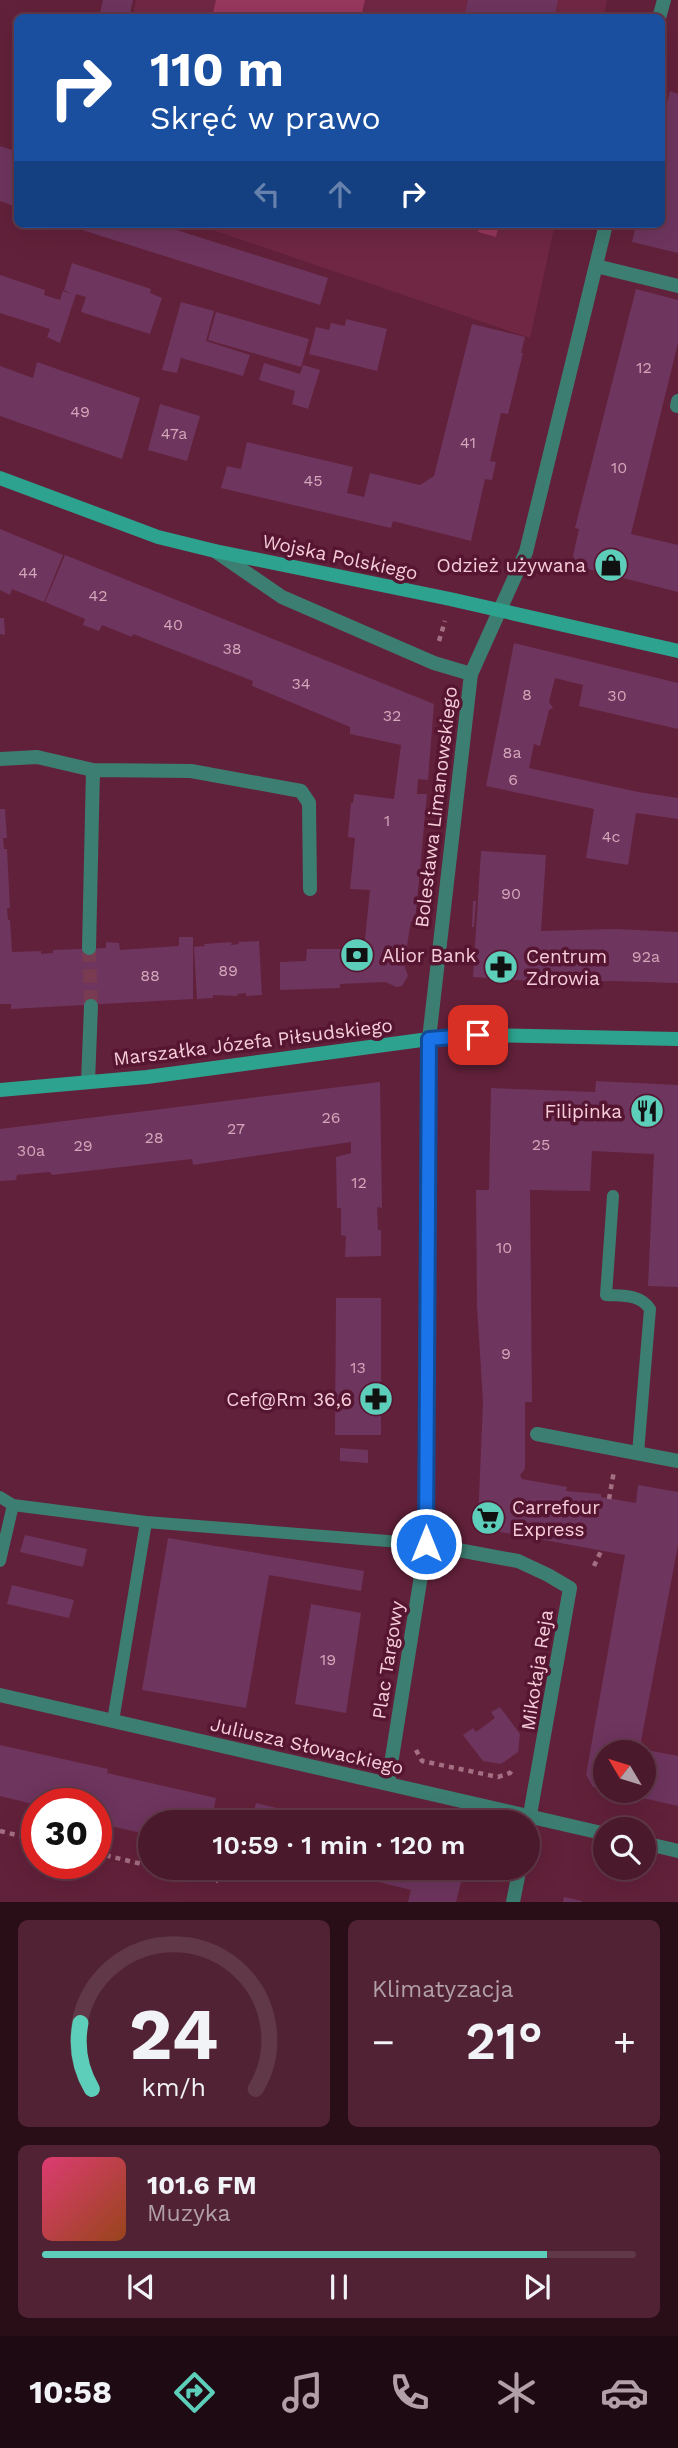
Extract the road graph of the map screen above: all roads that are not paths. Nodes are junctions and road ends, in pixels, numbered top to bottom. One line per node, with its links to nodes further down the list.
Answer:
1 (605, 228): 2 (street, Bolesława Limanowskiego)
2 (596, 266): 3 (street); 6 (street, Bolesława Limanowskiego)
3 (678, 286)
4 (0, 478): 5 (street, Wojska Polskiego)
5 (215, 551): 6 (street, Wojska Polskiego); 8 (street)
6 (498, 611): 7 (street, Wojska Polskiego); 8 (street, Bolesława Limanowskiego)
7 (678, 651)
8 (471, 674): 14 (street, Bolesława Limanowskiego)
9 (0, 759): 10 (street)
10 (93, 770): 11 (street); 12 (street)
11 (310, 889)
12 (89, 948)
13 (91, 1006): 16 (street)
14 (429, 1039): 15 (street, Marszałka Józefa Piłsudskiego); 16 (street, Marszałka Józefa Piłsudskiego); 25 (street)
15 (678, 1039)
16 (88, 1082): 17 (street, Marszałka Józefa Piłsudskiego)
17 (0, 1090)
18 (613, 1196): 20 (lane)
19 (537, 1434): 20 (street)
20 (638, 1453): 21 (street)
21 (678, 1461)
22 (0, 1497): 23 (lane)
23 (13, 1505): 24 (lane); 26 (lane)
24 (146, 1522): 25 (lane); 28 (lane)
25 (426, 1544): 29 (street, Plac Targowy); 31 (street, Mikołaja Reja)
26 (0, 1561)
27 (0, 1695): 28 (street, Juliusza Słowackiego)
28 (113, 1721): 29 (street, Juliusza Słowackiego)
29 (388, 1783): 30 (street, Juliusza Słowackiego)
30 (489, 1810)
31 (532, 1810)
32 (540, 1823): 33 (street, Juliusza Słowackiego)
33 (593, 1832)
34 (656, 1846): 35 (street)
35 (678, 1851)
36 (517, 1880): 37 (street)
37 (513, 1902)

